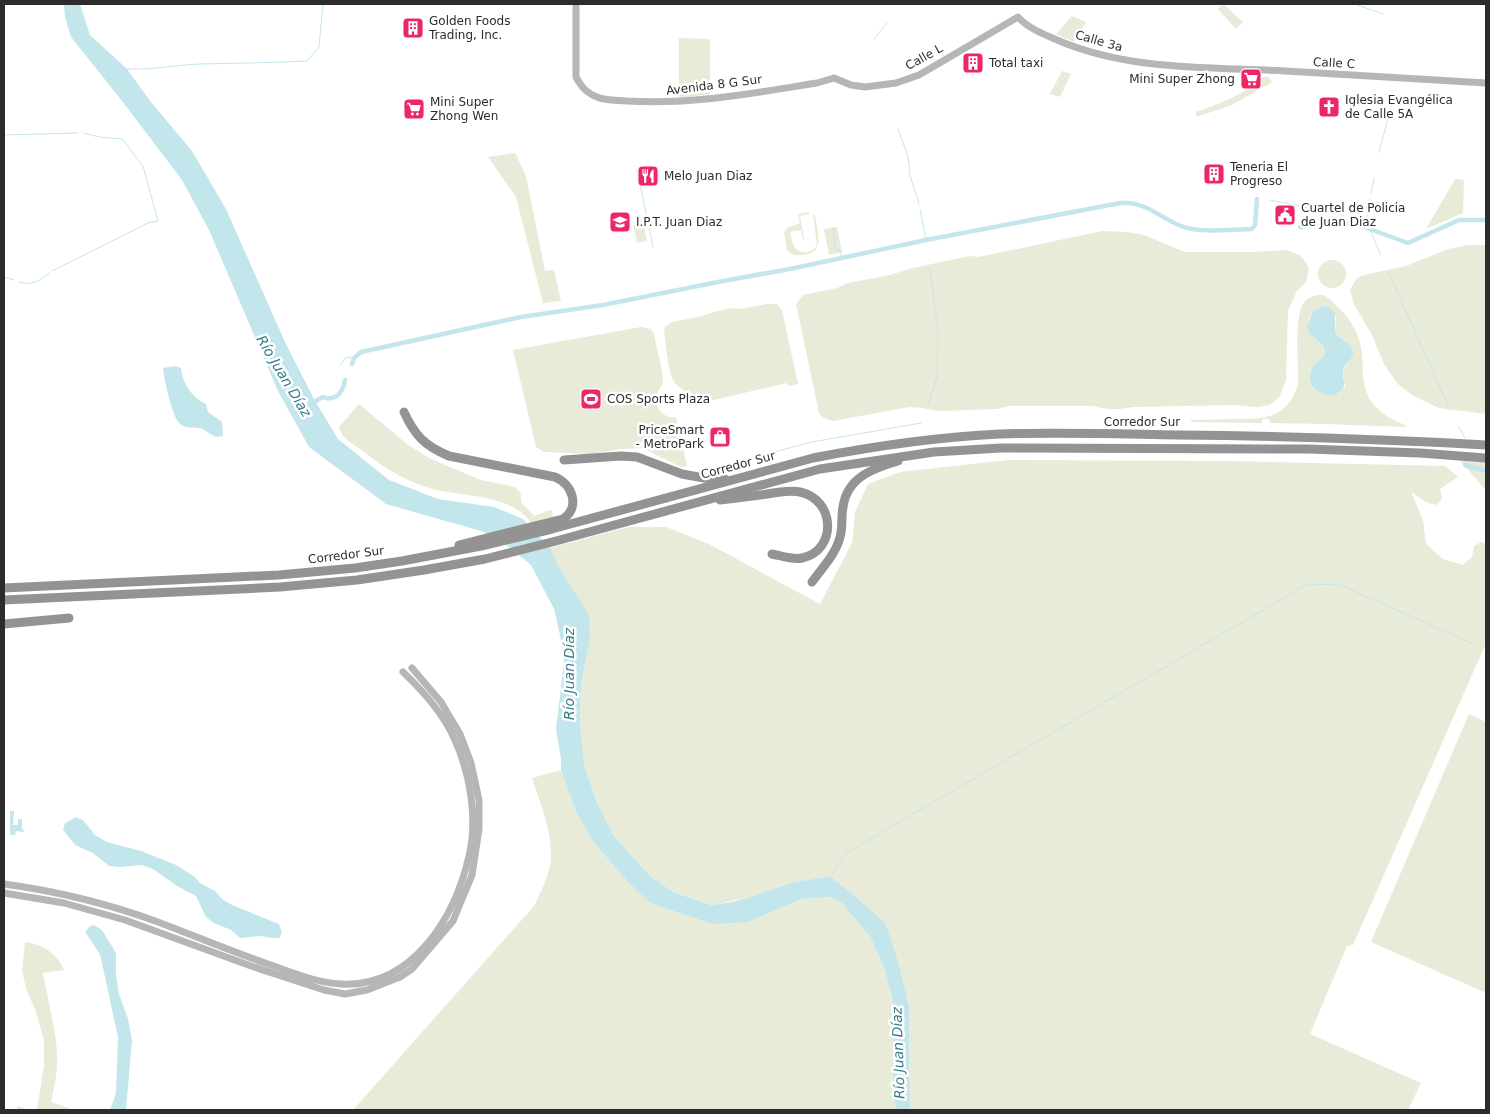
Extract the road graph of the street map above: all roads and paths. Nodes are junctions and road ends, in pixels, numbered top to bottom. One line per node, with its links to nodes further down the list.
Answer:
1 (576, 4): 4 (street, Avenida 8 G Sur)
2 (1018, 17): 3 (street, Calle 3a); 4 (street, Calle L)
3 (1181, 66): 5 (street, Calle C)
4 (834, 78)
5 (1486, 83)
6 (404, 412): 13 (highway)
7 (1486, 446): 11 (highway, Corredor Sur)
8 (922, 453): 9 (highway, Corredor Sur); 12 (highway, Corredor Sur); 15 (highway)
9 (1486, 458)
10 (564, 460): 11 (highway)
11 (737, 478): 13 (highway, Corredor Sur)
12 (685, 505): 14 (highway); 17 (highway, Corredor Sur)
13 (549, 526): 16 (highway, Corredor Sur)
14 (772, 554)
15 (812, 582)
16 (4, 588)
17 (4, 600)
18 (69, 618): 19 (highway)
19 (4, 624)
20 (412, 668): 23 (street)
21 (403, 672): 22 (street)
22 (4, 884)
23 (4, 893)

